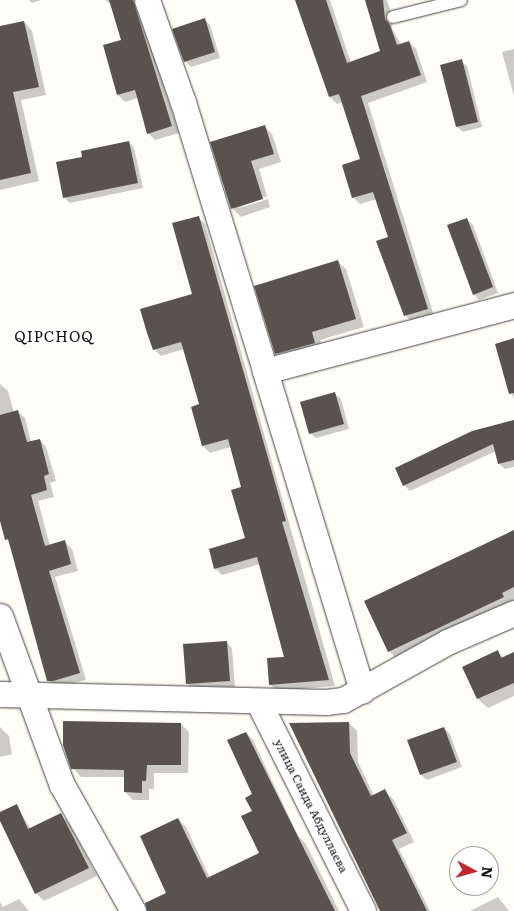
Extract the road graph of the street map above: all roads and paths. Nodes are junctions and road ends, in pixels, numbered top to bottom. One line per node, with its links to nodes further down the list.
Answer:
1 (147, 0): 5 (street)
2 (461, 0): 3 (lane)
3 (393, 17)
4 (514, 305): 5 (street)
5 (265, 371): 8 (street)
6 (514, 612): 8 (street)
7 (0, 616): 9 (street)
8 (362, 691): 11 (street)
9 (26, 693): 10 (street); 11 (street); 12 (street)
10 (0, 694)
11 (258, 700): 13 (street, улица Саида Абдуллаева)
12 (133, 911)
13 (363, 911)

